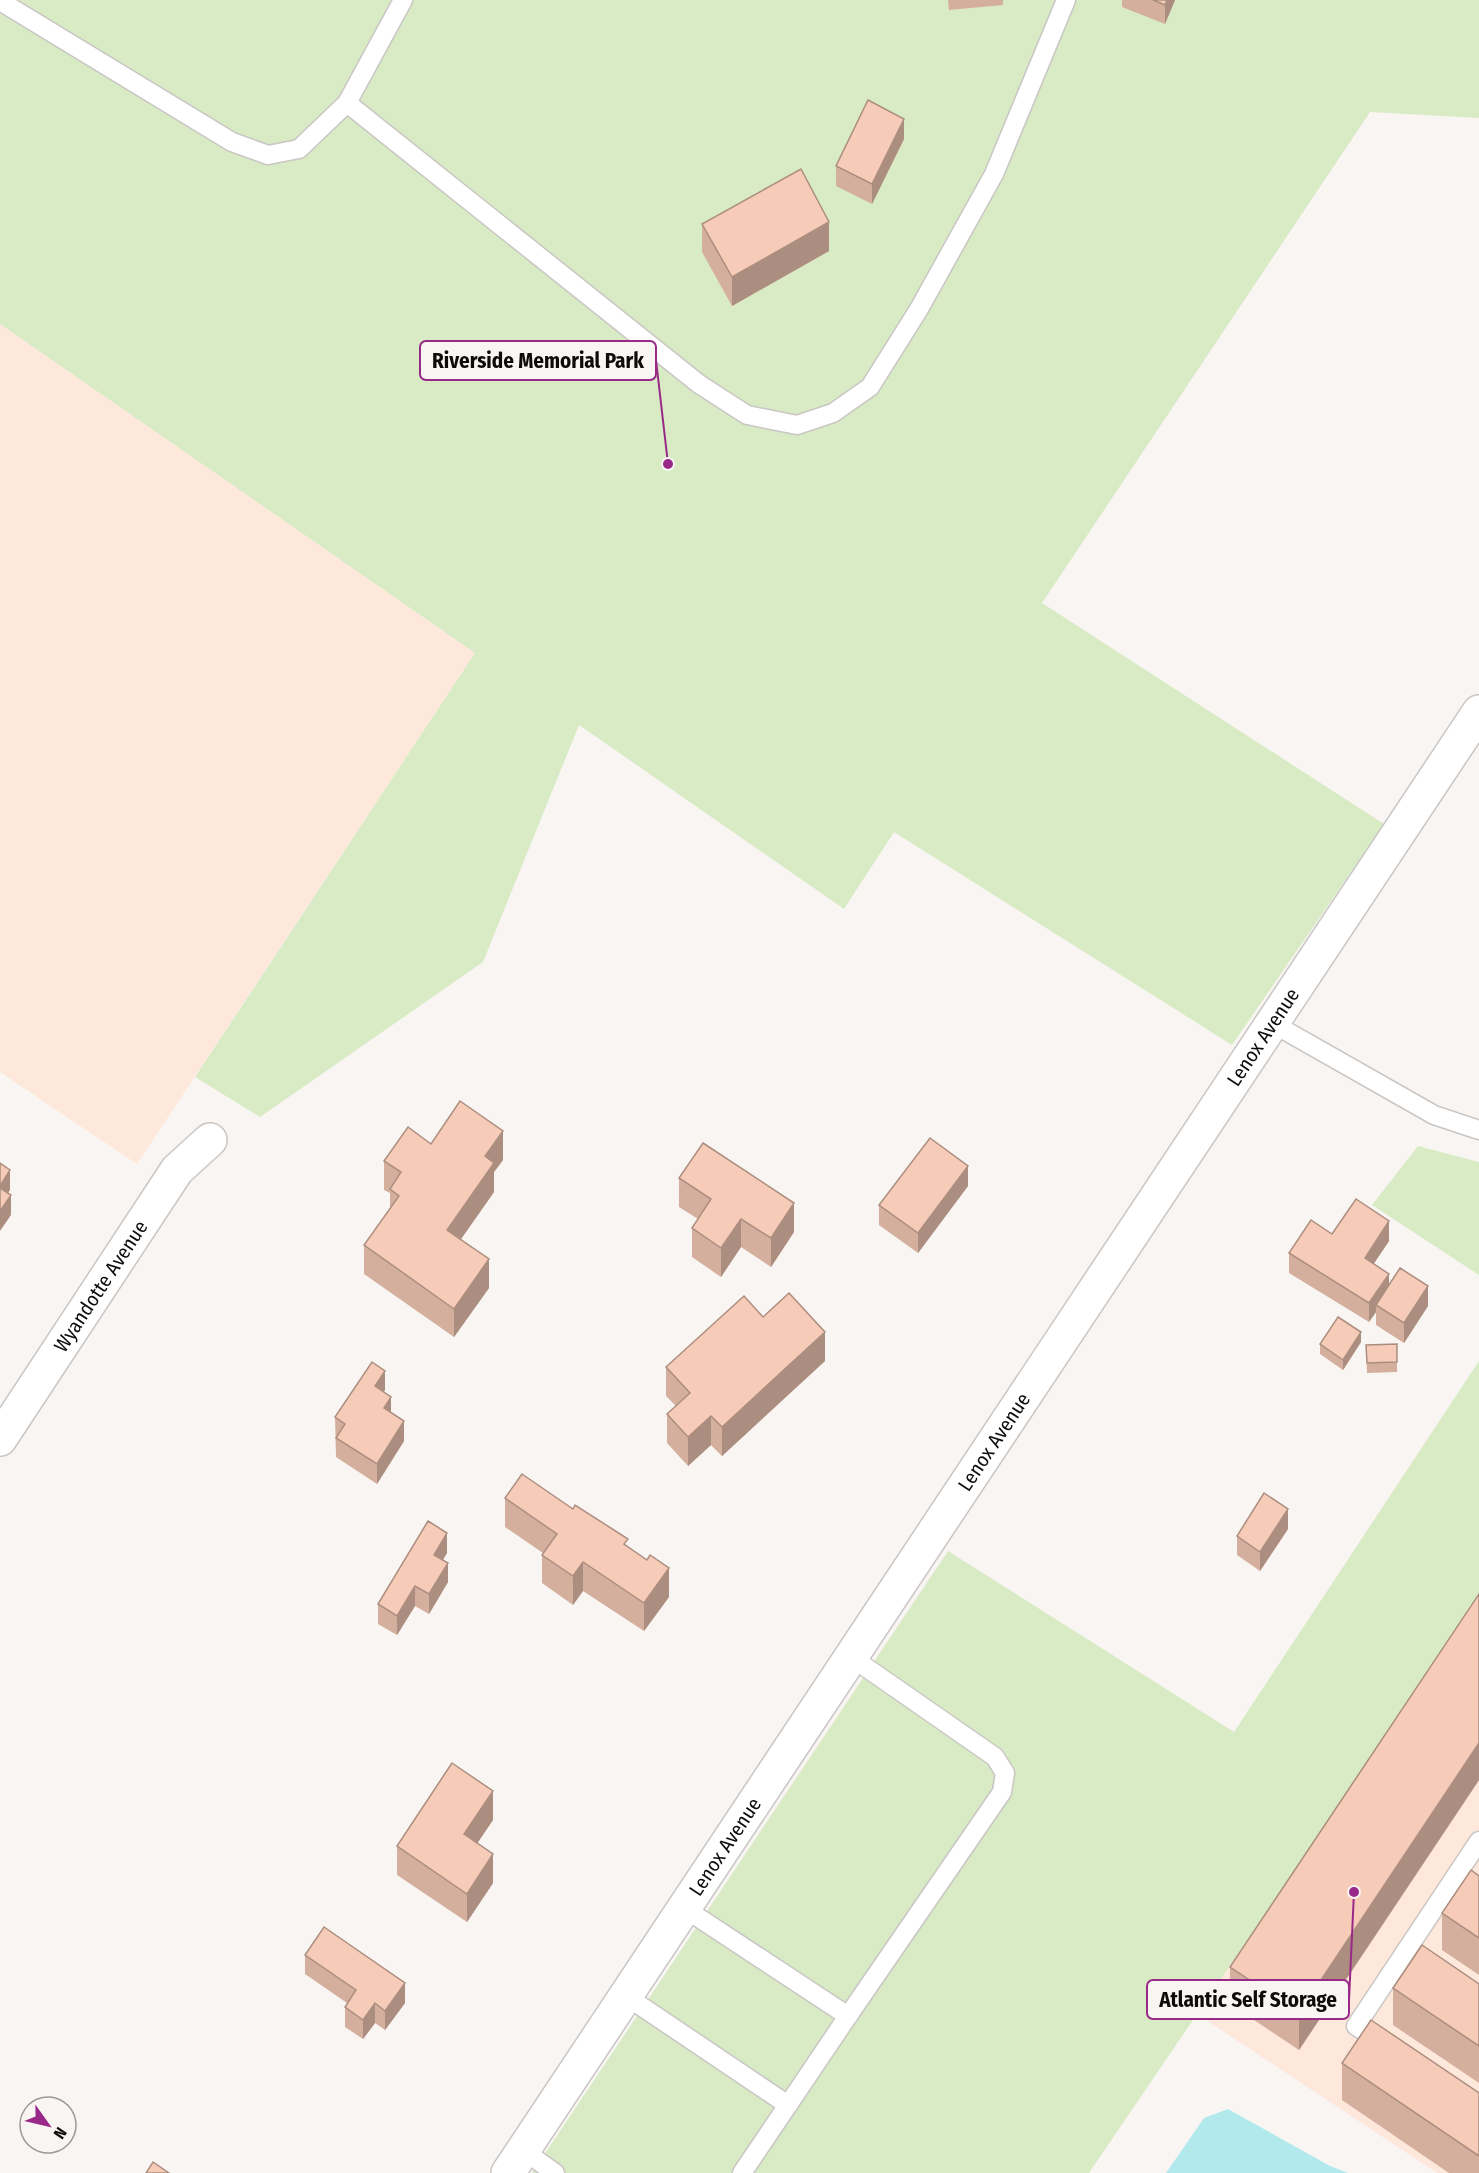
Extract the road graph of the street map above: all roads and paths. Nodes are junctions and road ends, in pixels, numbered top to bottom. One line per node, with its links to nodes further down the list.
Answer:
1 (403, 0): 4 (lane)
2 (1066, 0): 4 (lane)
3 (0, 1): 4 (lane)
4 (347, 103)
5 (1479, 712): 6 (street, Lenox Avenue)
6 (1272, 1023): 7 (lane); 10 (street, Lenox Avenue)
7 (1479, 1130)
8 (210, 1140): 9 (street, Wyandotte Avenue)
9 (0, 1439)
10 (851, 1657): 12 (street, Lenox Avenue); 16 (lane)
11 (1479, 1841): 13 (lane)
12 (684, 1908): 15 (street, Lenox Avenue); 16 (lane)
13 (1408, 1948): 14 (lane); 17 (lane)
14 (1426, 1960)
15 (626, 1996): 18 (lane); 19 (street, Lenox Avenue)
16 (848, 2016): 18 (lane)
17 (1394, 2050)
18 (788, 2105): 21 (lane)
19 (516, 2162): 20 (lane)
20 (555, 2173)
21 (742, 2173)

